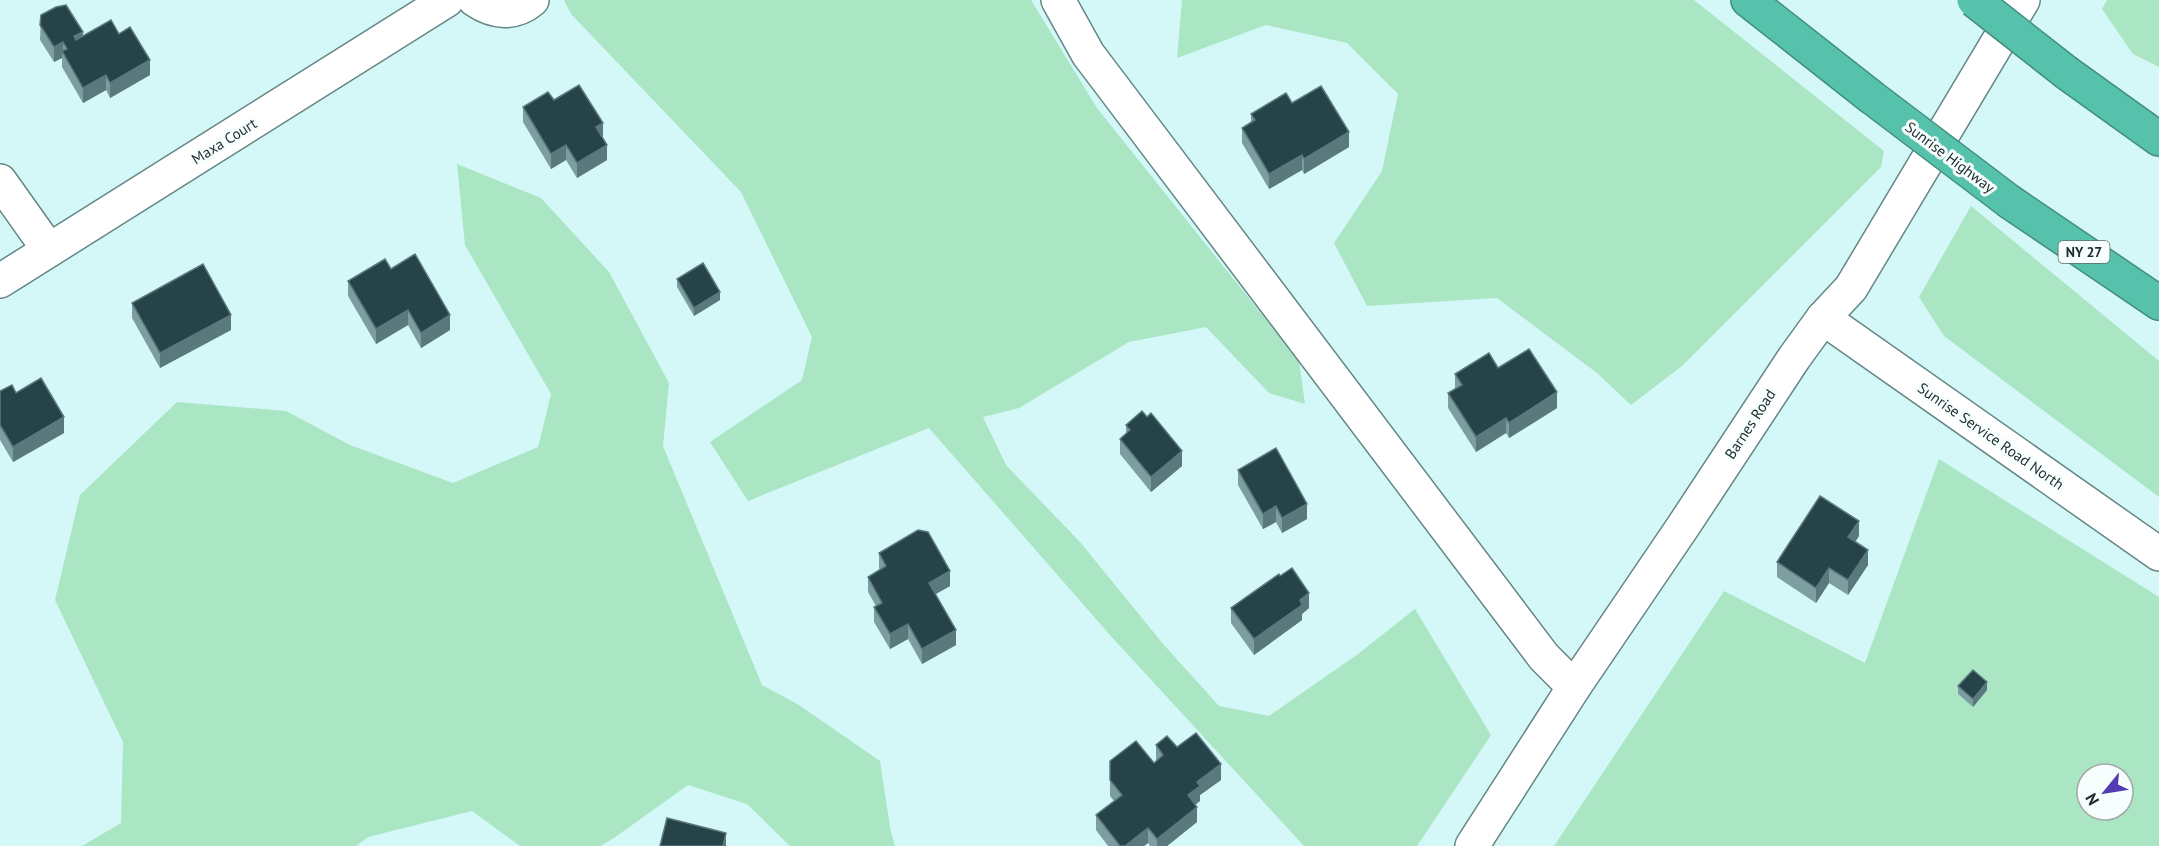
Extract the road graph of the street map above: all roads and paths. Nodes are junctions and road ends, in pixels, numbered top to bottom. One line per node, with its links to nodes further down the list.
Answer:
1 (447, 0): 10 (street, Maxa Court)
2 (475, 0): 3 (street)
3 (532, 0)
4 (1058, 0): 15 (street)
5 (1748, 0): 12 (highway, Sunrise Highway / NY 27, bridge)
6 (1974, 0): 8 (highway, bridge)
7 (2023, 0): 13 (street, Barnes Road)
8 (2159, 139)
9 (0, 181): 10 (street)
10 (49, 250): 11 (street, Maxa Court)
11 (0, 281)
12 (2159, 303)
13 (1822, 318): 14 (street, Sunrise Service Road North); 15 (street, Barnes Road)
14 (2159, 554)
15 (1574, 687): 16 (street, Barnes Road)
16 (1472, 846)

